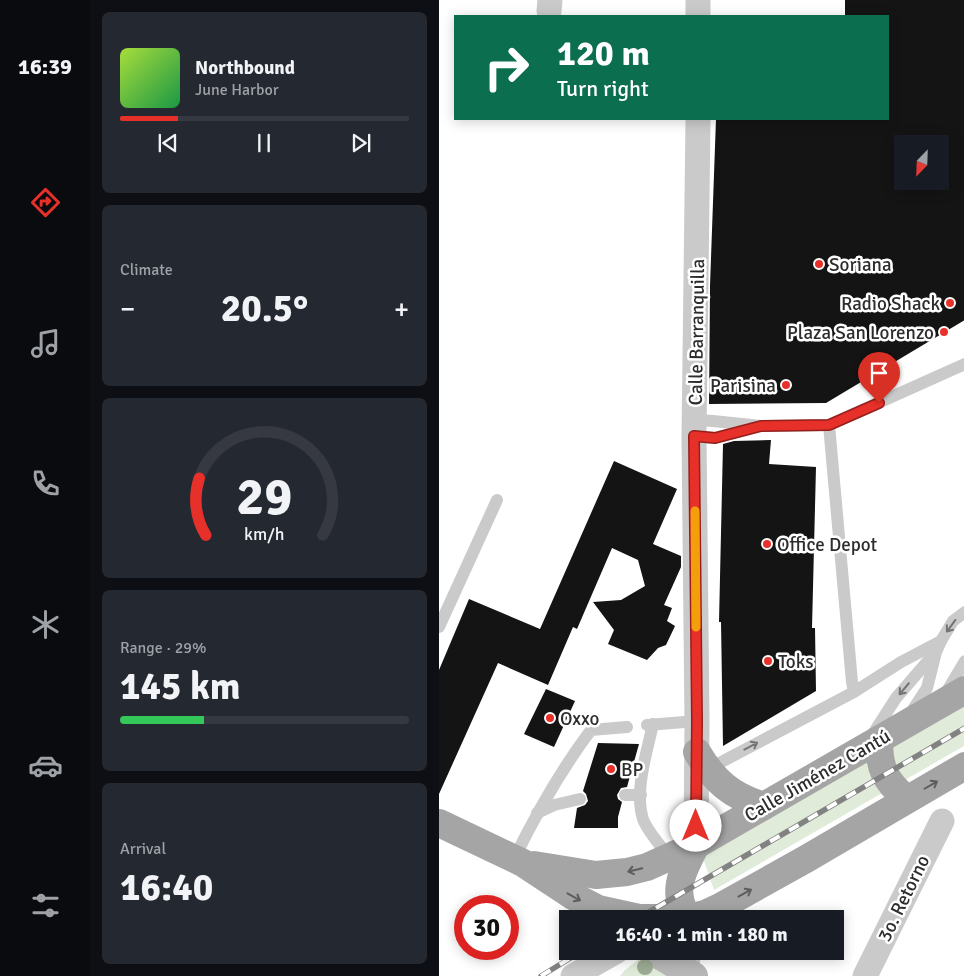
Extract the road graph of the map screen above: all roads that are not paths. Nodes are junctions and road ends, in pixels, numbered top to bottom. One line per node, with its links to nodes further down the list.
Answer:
1 (699, 0): 2 (street)
2 (698, 15)
3 (698, 120): 6 (street, Calle Barranquilla)
4 (964, 364): 5 (lane)
5 (829, 425): 6 (lane); 13 (lane)
6 (694, 428): 15 (street, Calle Barranquilla)
7 (497, 500): 9 (lane)
8 (964, 612): 10 (lane, one-way to 10)
9 (439, 627)
10 (938, 647): 13 (lane); 16 (lane); 18 (lane, one-way to 18)
11 (964, 661): 14 (lane)
12 (964, 690): 14 (main road, Calle Jiménez Cantú)
13 (854, 692): 19 (lane, one-way to 13)
14 (938, 705): 16 (main road, Calle Jiménez Cantú)
15 (697, 721): 19 (street, Calle Barranquilla); 22 (lane)
16 (903, 725): 18 (main road, Calle Jiménez Cantú)
17 (627, 727): 26 (lane)
18 (871, 744): 24 (main road); 25 (main road, Calle Jiménez Cantú)
19 (702, 760): 25 (main road); 29 (street, Calle Barranquilla)
20 (964, 766): 24 (main road, one-way to 20)
21 (625, 795): 22 (lane)
22 (641, 795): 30 (lane)
23 (580, 799): 26 (lane)
24 (906, 799): 34 (main road, one-way to 24)
25 (764, 806): 29 (main road, Calle Jiménez Cantú)
26 (537, 813): 31 (lane)
27 (942, 821): 39 (street, 3o. Retorno)
28 (439, 823): 31 (main road)
29 (696, 845): 30 (main road, Calle Jiménez Cantú); 33 (main road)
30 (669, 858): 31 (main road, Calle Jiménez Cantú, one-way to 31)
31 (519, 861): 32 (main road, one-way to 32)
32 (596, 910)
33 (684, 910)
34 (715, 910)
35 (601, 960): 38 (street)
36 (670, 960): 37 (main road)
37 (689, 969)
38 (573, 976)
39 (865, 976)

